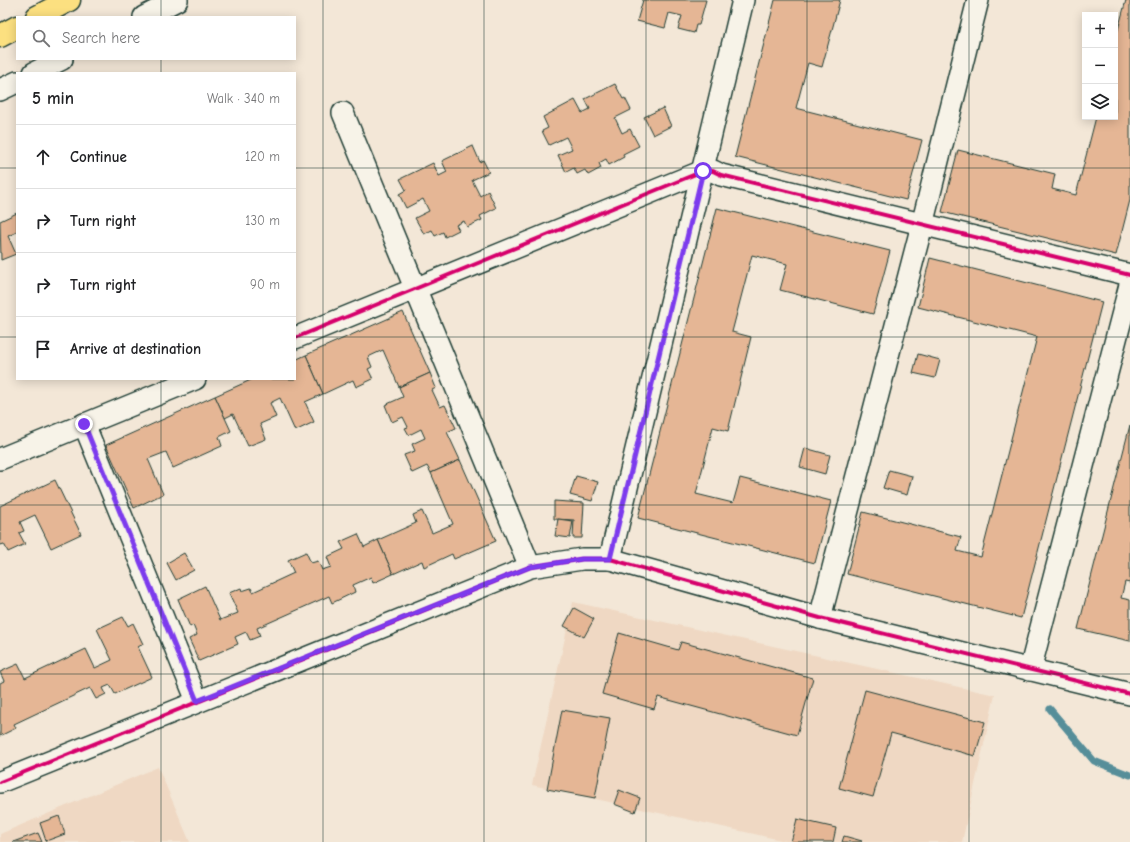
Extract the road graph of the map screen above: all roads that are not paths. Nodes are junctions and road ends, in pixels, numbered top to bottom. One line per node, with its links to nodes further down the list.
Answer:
1 (69, 0): 5 (highway)
2 (177, 0): 6 (street)
3 (742, 0): 14 (street)
4 (978, 0): 15 (street)
5 (39, 16)
6 (146, 16)
7 (16, 28): 8 (highway)
8 (0, 36)
9 (60, 60): 10 (street)
10 (36, 72)
11 (16, 82): 12 (street)
12 (0, 90)
13 (343, 113): 18 (street)
14 (703, 171): 15 (street); 18 (street); 23 (street)
15 (922, 225): 16 (street); 25 (street)
16 (1130, 275)
17 (1130, 285): 26 (street)
18 (415, 289): 19 (street); 24 (street)
19 (296, 338)
20 (193, 380): 21 (street)
21 (84, 424): 22 (street); 28 (street)
22 (0, 459)
23 (610, 559): 24 (street); 25 (street)
24 (530, 567): 28 (street)
25 (820, 618): 26 (street)
26 (1030, 670): 27 (street)
27 (1130, 694)
28 (197, 701): 29 (street)
29 (0, 782)

